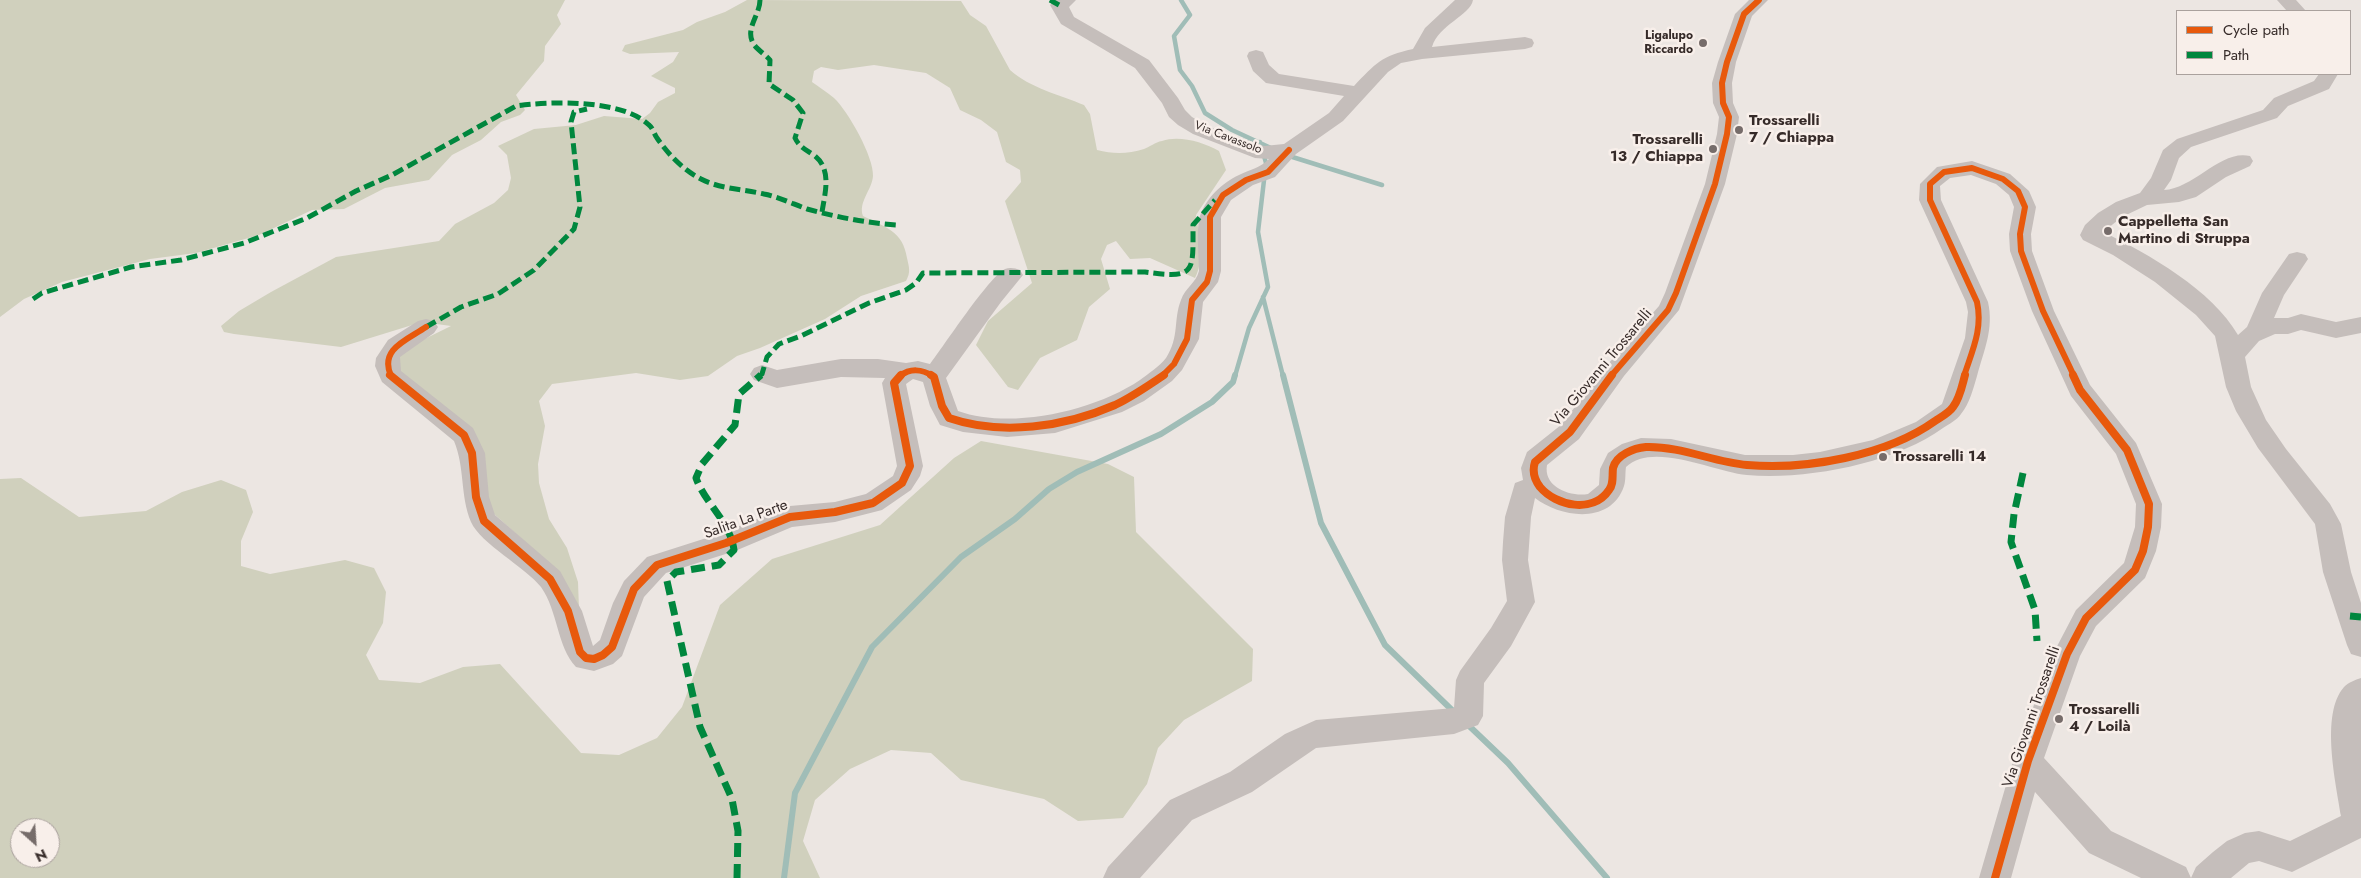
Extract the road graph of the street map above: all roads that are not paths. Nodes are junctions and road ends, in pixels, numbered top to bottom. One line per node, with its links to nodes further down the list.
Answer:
1 (1067, 0): 11 (street, Via Cavassolo)
2 (1464, 0): 7 (street)
3 (1760, 0): 23 (street, Via Giovanni Trossarelli)
4 (2286, 0): 5 (street)
5 (2297, 10)
6 (1525, 43): 7 (street)
7 (1422, 53): 10 (street)
8 (1256, 56): 10 (street)
9 (2328, 75): 13 (street)
10 (1359, 93): 11 (street)
11 (1276, 155): 22 (street)
12 (2243, 161): 13 (street)
13 (2147, 198): 19 (street)
14 (2297, 259): 18 (street)
15 (1012, 274): 22 (street)
16 (2361, 325): 18 (street)
17 (426, 328): 20 (street, Salita La Parte)
18 (2257, 331): 19 (street)
19 (2232, 355): 24 (street)
20 (906, 372): 21 (street); 22 (street)
21 (762, 374)
22 (934, 377)
23 (1538, 486): 26 (street, Via Giovanni Trossarelli); 27 (street)
24 (2361, 645)
25 (2361, 691): 30 (street)
26 (2028, 760): 28 (street, Via Giovanni Trossarelli); 29 (street)
27 (1119, 878)
28 (1995, 878)
29 (2175, 878)
30 (2207, 878)

